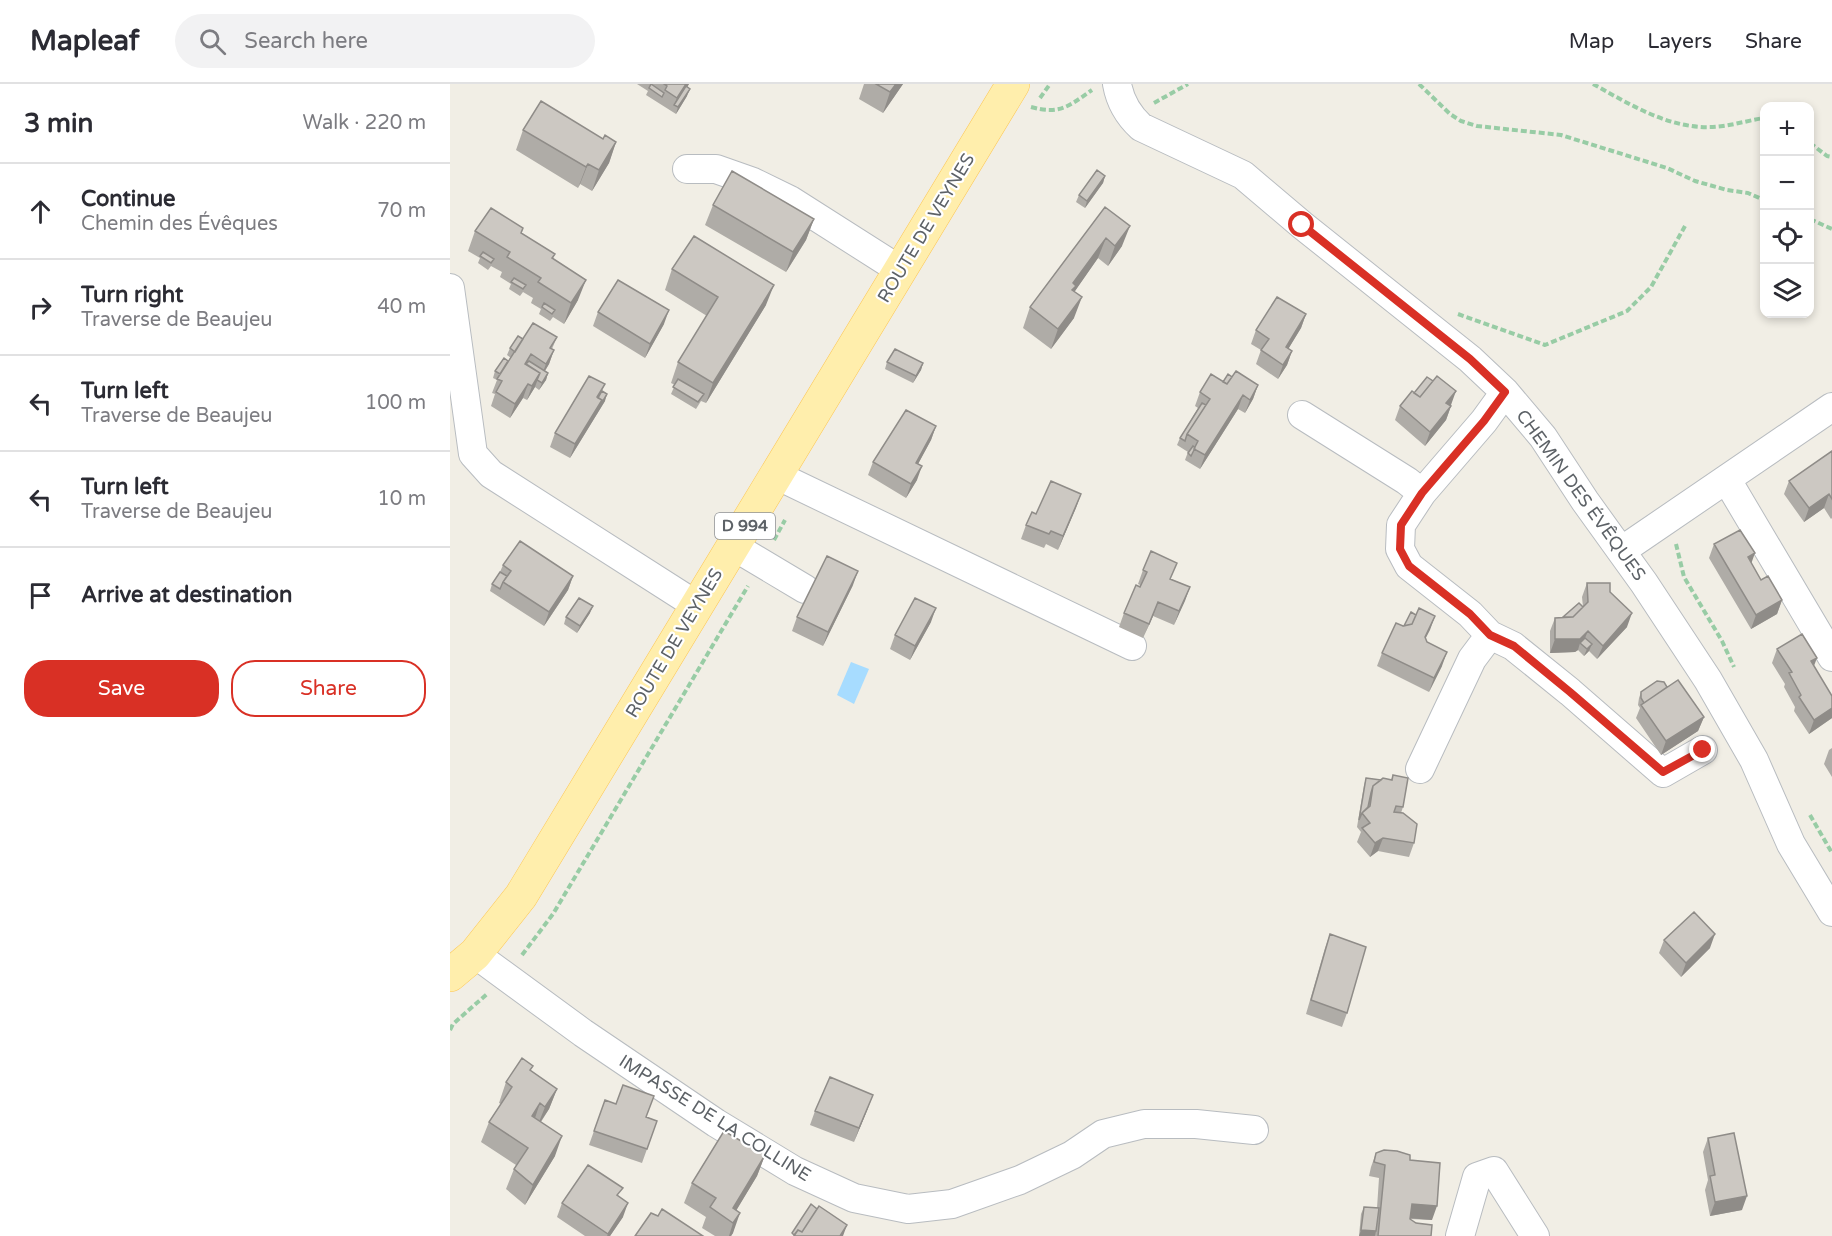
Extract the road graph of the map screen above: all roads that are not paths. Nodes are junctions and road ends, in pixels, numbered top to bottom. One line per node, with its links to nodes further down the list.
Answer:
1 (1105, 87): 6 (street, CHEMIN DES ÉVÊQUES)
2 (1023, 96): 4 (main road, ROUTE DE VEYNES / D 994)
3 (687, 169): 4 (street)
4 (900, 270): 9 (main road, ROUTE DE VEYNES / D 994)
5 (450, 288): 15 (street)
6 (1505, 392): 11 (street); 13 (street, CHEMIN DES ÉVÊQUES)
7 (1832, 407): 10 (street)
8 (1302, 415): 11 (street)
9 (776, 475): 12 (main road, ROUTE DE VEYNES / D 994); 18 (street)
10 (1726, 480): 13 (street); 16 (street)
11 (1422, 493): 17 (street)
12 (733, 546): 14 (street); 15 (main road, ROUTE DE VEYNES / D 994)
13 (1621, 551): 22 (street, CHEMIN DES ÉVÊQUES)
14 (805, 589)
15 (696, 605): 23 (main road, ROUTE DE VEYNES / D 994)
16 (1819, 619): 19 (street)
17 (1490, 635): 20 (street); 21 (street)
18 (1132, 646)
19 (1832, 657)
20 (1703, 750)
21 (1419, 769)
22 (1832, 912)
23 (475, 954): 24 (main road, ROUTE DE VEYNES / D 994); 25 (street, IMPASSE DE LA COLLINE)
24 (450, 975)
25 (1254, 1130)
26 (1460, 1236): 27 (street)
27 (1534, 1236)

